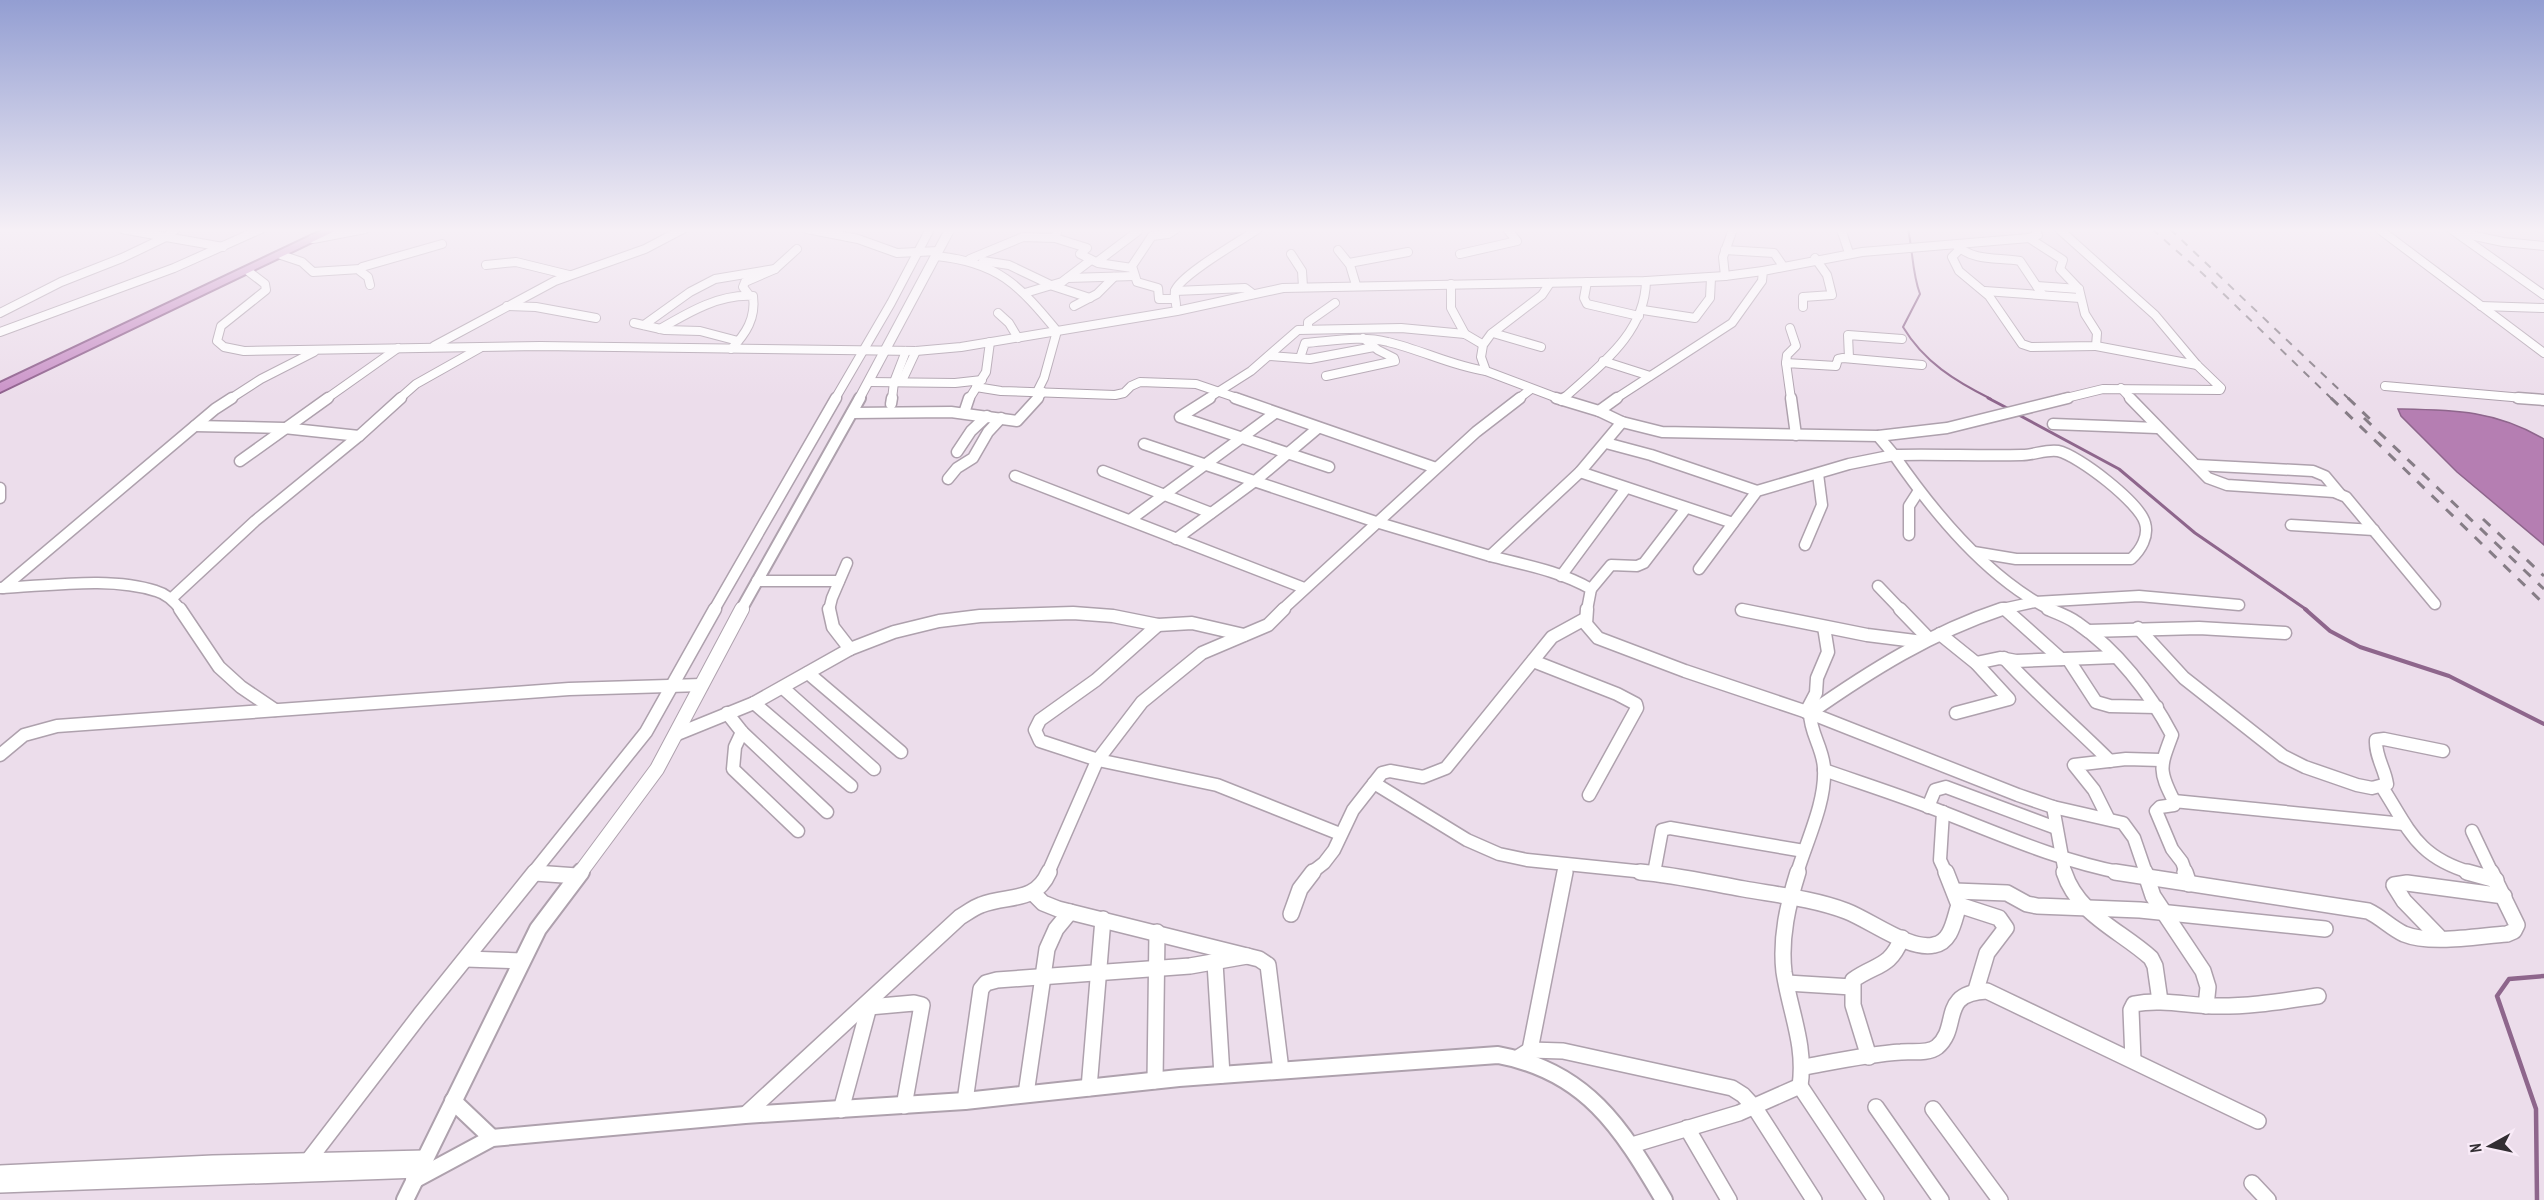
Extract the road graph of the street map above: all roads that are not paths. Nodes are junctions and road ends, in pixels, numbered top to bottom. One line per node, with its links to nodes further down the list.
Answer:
1 (55, 285): 47 (street)
2 (130, 285): 57 (street)
3 (206, 285): 90 (highway)
4 (218, 285): 95 (highway)
5 (265, 285): 74 (street)
6 (550, 285): 41 (street)
7 (703, 285): 52 (street)
8 (744, 285): 36 (street)
9 (901, 285): 75 (street)
10 (921, 285): 76 (street)
11 (1015, 285): 32 (street)
12 (1105, 285): 39 (street)
13 (1147, 285): 37 (street)
14 (1180, 285): 37 (street)
15 (1356, 285): 30 (street)
16 (1451, 285): 60 (street)
17 (1549, 285): 59 (street)
18 (1586, 285): 49 (street)
19 (1646, 285): 49 (street)
20 (1711, 285): 49 (street)
21 (1759, 285): 89 (street)
22 (1830, 285): 44 (street)
23 (1977, 285): 31 (street)
24 (2037, 285): 33 (street); 35 (street)
25 (2073, 285): 33 (street)
26 (2122, 285): 86 (street)
27 (2453, 285): 43 (street)
28 (2530, 285): 38 (street)
29 (1053, 286): 32 (street); 39 (street)
30 (1303, 287): 34 (street)
31 (1985, 291): 35 (street); 67 (street)
32 (1025, 293): 58 (street)
33 (2079, 293): 35 (street); 67 (street)
34 (1253, 294): 37 (street); 46 (street)
35 (2042, 294)
36 (749, 295): 55 (street); 64 (street)
37 (1175, 295): 46 (street)
38 (2544, 295)
39 (1090, 298): 42 (street)
40 (1335, 303): 56 (street)
41 (507, 306): 50 (street); 72 (street)
42 (1074, 306)
43 (2481, 306): 45 (street); 79 (street)
44 (1803, 308)
45 (2544, 308)
46 (1177, 311): 58 (street)
47 (0, 313)
48 (998, 313): 61 (street)
49 (1641, 313): 83 (street)
50 (596, 318)
51 (634, 323): 52 (street)
52 (644, 325): 55 (street)
53 (1357, 328): 56 (street); 60 (street); 62 (street)
54 (1790, 328): 84 (street)
55 (660, 329): 64 (street)
56 (1308, 329): 80 (street)
57 (0, 332)
58 (1058, 332): 61 (street); 98 (street)
59 (1493, 333): 66 (street); 70 (street)
60 (1465, 334): 66 (street)
61 (1018, 338): 65 (street)
62 (1364, 339): 69 (street); 81 (street); 87 (street)
63 (1902, 339): 82 (street)
64 (738, 341): 73 (street)
65 (990, 342): 78 (street); 93 (street)
66 (1482, 344): 87 (street)
67 (2096, 346): 86 (street)
68 (483, 347): 72 (street); 73 (street); 116 (street)
69 (1374, 347): 81 (street); 88 (street)
70 (1541, 347)
71 (399, 348): 72 (street); 74 (street); 112 (street)
72 (431, 348)
73 (730, 349): 75 (street)
74 (318, 350): 111 (street)
75 (862, 351): 76 (street); 187 (street)
76 (886, 351): 77 (street); 91 (street)
77 (906, 351): 78 (street); 92 (street)
78 (916, 351): 92 (street)
79 (2544, 352)
80 (1269, 356): 81 (street); 99 (street)
81 (1300, 358)
82 (1849, 358): 84 (street); 85 (street)
83 (1603, 361): 89 (street); 100 (street)
84 (1786, 363): 115 (street)
85 (1922, 365)
86 (2197, 365): 96 (street)
87 (1486, 371): 97 (street)
88 (1326, 376)
89 (1650, 376): 103 (street)
90 (0, 379)
91 (869, 382): 92 (street); 104 (street)
92 (898, 382): 93 (street); 102 (street)
93 (979, 384): 98 (street); 105 (street)
94 (2385, 386): 101 (street)
95 (0, 388)
96 (2121, 388): 114 (street); 117 (street)
97 (1531, 389): 100 (street); 128 (street)
98 (1040, 392): 99 (street); 108 (street)
99 (1217, 392): 106 (street); 118 (street)
100 (1562, 400): 103 (street)
101 (2544, 400)
102 (891, 404)
103 (1599, 411): 109 (street)
104 (852, 413): 105 (street); 159 (street)
105 (964, 413): 107 (street)
106 (1275, 413): 113 (street); 118 (street)
107 (987, 416): 108 (street); 121 (street)
108 (1001, 418): 134 (street)
109 (1622, 422): 115 (street); 119 (street)
110 (2053, 424): 114 (street)
111 (195, 426): 112 (street); 162 (street)
112 (284, 428): 116 (street); 124 (street)
113 (1318, 428): 122 (street); 128 (street)
114 (2157, 428): 126 (street)
115 (1796, 435): 117 (street)
116 (359, 436): 165 (street)
117 (1878, 436): 123 (street)
118 (1239, 438): 122 (street); 125 (street)
119 (1606, 443): 131 (street); 139 (street)
120 (1144, 444): 125 (street)
121 (957, 452)
122 (1287, 454): 127 (street); 135 (street)
123 (1894, 455): 132 (street); 140 (street); 154 (street)
124 (240, 461)
125 (1203, 464): 135 (street); 142 (street)
126 (2196, 465): 129 (street); 138 (street)
127 (1329, 467)
128 (1436, 468): 147 (street)
129 (2256, 468): 138 (street); 141 (street)
130 (1102, 471): 142 (street)
131 (1580, 472): 137 (street); 155 (street)
132 (1818, 474): 139 (street); 153 (street)
133 (1015, 476): 146 (street)
134 (948, 479)
135 (1255, 481): 145 (street); 147 (street)
136 (0, 488): 143 (street)
137 (1626, 488): 144 (street); 158 (street)
138 (2276, 489): 141 (street)
139 (1757, 491): 148 (street)
140 (1918, 492): 151 (street); 154 (street)
141 (2340, 494): 150 (street)
142 (1163, 495): 145 (street); 146 (street)
143 (0, 498)
144 (1686, 508): 148 (street); 164 (street)
145 (1211, 513): 152 (street)
146 (1130, 520): 152 (street)
147 (1376, 522): 155 (street); 163 (street)
148 (1733, 523): 157 (street)
149 (2291, 525): 150 (street)
150 (2374, 530): 167 (street)
151 (1909, 535)
152 (1176, 539): 163 (street)
153 (1805, 545)
154 (1974, 552): 166 (street)
155 (1490, 556): 158 (street)
156 (847, 563): 160 (street)
157 (1699, 569)
158 (1561, 576): 164 (street)
159 (757, 581): 160 (street); 186 (street)
160 (839, 581): 179 (street)
161 (1878, 586): 178 (street)
162 (1, 588): 165 (street)
163 (1304, 588): 177 (street)
164 (1591, 589): 171 (street)
165 (172, 598): 191 (street)
166 (2035, 602): 168 (street); 169 (street); 175 (street)
167 (2435, 604)
168 (2240, 605)
169 (2004, 608): 178 (street); 182 (street)
170 (1742, 610): 173 (street)
171 (1584, 620): 183 (street); 192 (street)
172 (1158, 625): 177 (street); 179 (street); 202 (street)
173 (1824, 627): 178 (street); 192 (street)
174 (2138, 628): 175 (street); 176 (street); 207 (street)
175 (2088, 631): 180 (street)
176 (2285, 633)
177 (1244, 635): 202 (street)
178 (1931, 638): 184 (street); 192 (street)
179 (850, 649): 185 (street)
180 (2116, 657): 182 (street); 190 (street)
181 (2004, 658): 182 (street); 184 (street); 200 (street)
182 (2064, 659): 190 (street)
183 (1533, 661): 205 (street); 208 (street)
184 (1976, 663): 193 (street)
185 (808, 673): 188 (street); 198 (street)
186 (702, 685): 187 (street); 196 (street)
187 (670, 686): 191 (street); 223 (street)
188 (783, 688): 189 (street); 203 (street)
189 (754, 703): 194 (street); 206 (street)
190 (2157, 707): 201 (street)
191 (275, 710): 199 (street)
192 (1808, 712): 204 (street); 211 (street)
193 (1956, 712)
194 (727, 713): 195 (street); 196 (street)
195 (742, 732): 212 (street); 217 (street)
196 (675, 735): 225 (street)
197 (2444, 751): 207 (street)
198 (901, 752)
199 (0, 755)
200 (2110, 760): 201 (street); 214 (street)
201 (2161, 760): 209 (street)
202 (1097, 761): 219 (street); 230 (street)
203 (874, 769)
204 (1824, 770): 210 (street); 220 (street)
205 (1374, 783): 219 (street); 222 (street)
206 (851, 786)
207 (2382, 788): 215 (street)
208 (1589, 795)
209 (2174, 801): 215 (street); 228 (street)
210 (1928, 807): 213 (street); 216 (street)
211 (2053, 807): 214 (street); 216 (street)
212 (827, 812)
213 (1943, 812): 221 (street); 229 (street)
214 (2108, 818): 226 (street)
215 (2404, 824): 227 (street)
216 (2056, 828): 221 (street)
217 (798, 831)
218 (2472, 831): 227 (street)
219 (1340, 834): 237 (street)
220 (1804, 851): 224 (street); 232 (street)
221 (2060, 858): 226 (street); 234 (street)
222 (1566, 865): 224 (street); 257 (street)
223 (535, 873): 225 (street); 244 (street)
224 (1654, 873): 232 (street)
225 (577, 876): 245 (street)
226 (2147, 878): 228 (street); 236 (street)
227 (2496, 880): 231 (street)
228 (2189, 884): 241 (street)
229 (1955, 891): 233 (street); 234 (street)
230 (1033, 893): 235 (street); 255 (street)
231 (2504, 896): 241 (street); 241 (street)
232 (1791, 897): 242 (street); 250 (street)
233 (1959, 905): 242 (street); 252 (street)
234 (2087, 910): 236 (street); 254 (street)
235 (1070, 912): 238 (street); 249 (street)
236 (2163, 912): 239 (street); 256 (street)
237 (1291, 914)
238 (1103, 919): 240 (street); 248 (street)
239 (2325, 929)
240 (1157, 932): 243 (street); 247 (street)
241 (2438, 936)
242 (1902, 938): 251 (street)
243 (1247, 956): 246 (street); 261 (street)
244 (466, 959): 245 (street); 279 (street)
245 (522, 961): 267 (street)
246 (1215, 963): 247 (street); 262 (street)
247 (1155, 969): 248 (street); 263 (street)
248 (1099, 973): 249 (street); 265 (street)
249 (1042, 978): 266 (street); 268 (street)
250 (1787, 983): 251 (street); 260 (street)
251 (1852, 987): 258 (street)
252 (1976, 990): 258 (street); 259 (street)
253 (2318, 996): 256 (street)
254 (2160, 1001): 256 (street); 259 (street)
255 (870, 1004): 269 (street); 273 (street); 274 (street)
256 (2206, 1006)
257 (1524, 1053): 261 (street); 271 (street); 278 (street)
258 (1869, 1057): 260 (street)
259 (2133, 1060): 275 (street)
260 (1805, 1066): 264 (street)
261 (1281, 1071): 262 (street)
262 (1222, 1075): 263 (street)
263 (1155, 1081): 265 (street)
264 (1800, 1086): 271 (street); 288 (street)
265 (1089, 1088): 266 (street)
266 (1026, 1094): 268 (street)
267 (453, 1101): 277 (street); 280 (street)
268 (964, 1101): 269 (street)
269 (904, 1106): 273 (street)
270 (1876, 1107): 289 (street)
271 (1755, 1108): 276 (street); 287 (street)
272 (1933, 1109): 290 (street)
273 (842, 1110): 274 (street)
274 (745, 1115): 277 (street)
275 (2258, 1121)
276 (1687, 1128): 278 (street); 286 (street)
277 (492, 1138): 280 (street)
278 (1632, 1145): 285 (street)
279 (302, 1167): 280 (street); 281 (street); 283 (street)
280 (419, 1170): 284 (street)
281 (0, 1173)
282 (2252, 1183): 291 (street)
283 (0, 1185)
284 (405, 1200)
285 (1664, 1200)
286 (1729, 1200)
287 (1814, 1200)
288 (1876, 1200)
289 (1941, 1200)
290 (2000, 1200)
291 (2268, 1200)

